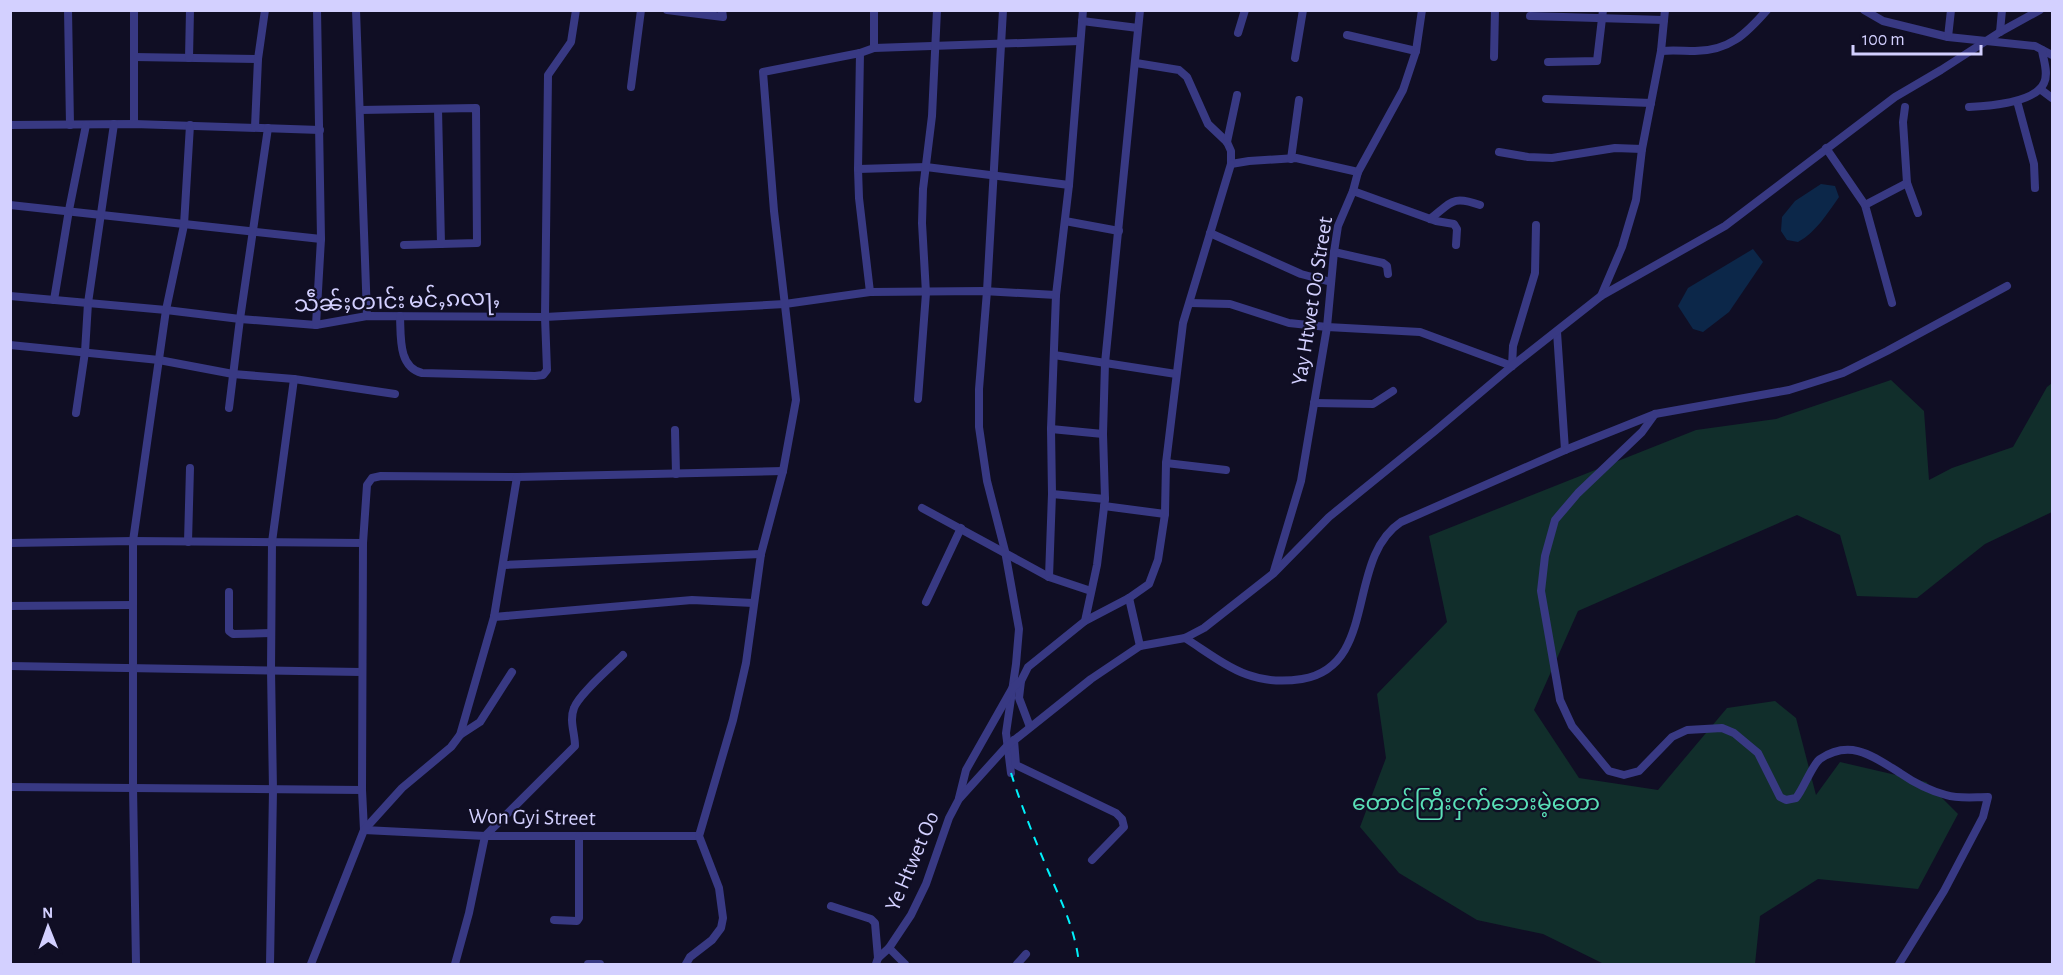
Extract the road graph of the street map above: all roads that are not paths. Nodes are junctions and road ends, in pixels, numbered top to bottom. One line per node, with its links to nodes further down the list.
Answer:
1 (68, 10): 69 (street)
2 (134, 10): 47 (street)
3 (190, 10): 49 (street)
4 (265, 10): 51 (street)
5 (317, 10): 74 (street)
6 (356, 10): 65 (street)
7 (576, 10): 124 (street)
8 (641, 10): 54 (street)
9 (667, 10): 10 (street)
10 (722, 10)
11 (874, 10): 41 (street)
12 (937, 10): 40 (street)
13 (1003, 10): 39 (street)
14 (1083, 10): 30 (street)
15 (1140, 10): 32 (street)
16 (1245, 10): 34 (street)
17 (1303, 10): 50 (street)
18 (1422, 10): 43 (street, Yay Htwet Oo Street)
19 (1495, 10): 48 (street)
20 (1665, 10): 29 (street)
21 (1767, 10): 44 (street)
22 (1864, 10): 31 (street)
23 (1877, 10): 31 (street)
24 (1951, 10): 36 (street)
25 (2002, 10): 33 (street)
26 (2040, 10): 33 (street)
27 (1603, 15): 28 (street); 29 (street); 52 (street)
28 (1530, 16)
29 (1664, 20): 44 (street)
30 (1082, 21): 32 (street); 37 (street)
31 (1883, 21): 36 (street)
32 (1138, 28): 53 (street)
33 (2000, 32): 38 (street)
34 (1238, 33)
35 (1347, 35): 43 (street)
36 (1948, 37): 38 (street)
37 (1080, 41): 39 (street); 86 (street)
38 (1986, 41): 42 (street); 76 (street)
39 (1000, 44): 40 (street); 84 (street)
40 (936, 45): 41 (street); 81 (street)
41 (874, 48): 45 (street)
42 (2042, 50): 46 (street); 55 (street)
43 (1416, 51): 83 (street, Yay Htwet Oo Street)
44 (1661, 51): 61 (street)
45 (860, 53): 82 (street); 120 (street)
46 (2052, 56)
47 (134, 57): 49 (street); 67 (street)
48 (1494, 57)
49 (189, 58): 51 (street)
50 (1295, 58)
51 (258, 59): 72 (street)
52 (1548, 62)
53 (1136, 63): 75 (street); 99 (street)
54 (631, 87)
55 (2040, 88): 57 (street); 60 (street)
56 (1237, 95): 75 (street)
57 (2052, 98)
58 (1546, 99): 61 (street)
59 (1299, 100): 79 (street)
60 (2017, 101): 63 (street); 87 (street)
61 (1651, 103): 77 (street)
62 (1905, 107): 85 (street)
63 (1970, 107)
64 (438, 109): 65 (street); 103 (street); 103 (street)
65 (360, 110): 122 (street)
66 (114, 124): 67 (street); 70 (street); 94 (street)
67 (134, 124): 71 (street)
68 (10, 125): 69 (street)
69 (70, 125): 70 (street)
70 (86, 125): 92 (street)
71 (190, 125): 72 (street); 97 (street)
72 (255, 127): 73 (street)
73 (268, 128): 74 (street); 100 (street)
74 (320, 130): 102 (street)
75 (1227, 141): 80 (street)
76 (1827, 148): 91 (street); 115 (street)
77 (1642, 149): 78 (street); 115 (street)
78 (1499, 152)
79 (1291, 159): 80 (street); 83 (street)
80 (1231, 164): 101 (street)
81 (926, 167): 82 (street); 84 (street); 112 (street)
82 (858, 169): 111 (street)
83 (1358, 172): 88 (street, Yay Htwet Oo Street)
84 (993, 176): 86 (street); 110 (street)
85 (1907, 183): 91 (street); 93 (street)
86 (1069, 185): 96 (street)
87 (2036, 188)
88 (1353, 191): 95 (street); 106 (street, Yay Htwet Oo Street)
89 (10, 205): 92 (street)
90 (1480, 205): 95 (street)
91 (1865, 205): 119 (street)
92 (69, 210): 94 (street); 116 (street)
93 (1918, 213)
94 (101, 214): 97 (street); 117 (street)
95 (1430, 219): 105 (street)
96 (1065, 220): 99 (street); 114 (street)
97 (184, 225): 100 (street); 121 (street)
98 (1536, 225): 134 (street)
99 (1119, 231): 133 (street)
100 (254, 232): 102 (street); 125 (street)
101 (1210, 233): 108 (street); 118 (street)
102 (321, 239): 126 (street)
103 (441, 244): 104 (street)
104 (404, 245)
105 (1456, 245)
106 (1334, 252): 107 (street); 108 (street, Yay Htwet Oo Street)
107 (1388, 274)
108 (1330, 282): 127 (street, Yay Htwet Oo Street)
109 (2007, 286): 144 (street)
110 (987, 291): 112 (street, သဵၼ်ႈတၢင်း မင်ႇၵလႃႇ); 114 (street, သဵၼ်ႈတၢင်း မင်ႇၵလႃႇ); 165 (street)
111 (870, 292): 112 (street, သဵၼ်ႈတၢင်း မင်ႇၵလႃႇ); 120 (street, သဵၼ်ႈတၢင်း မင်ႇၵလႃႇ)
112 (926, 293): 140 (street)
113 (10, 296): 116 (street, သဵၼ်ႈတၢင်း မင်ႇၵလႃႇ)
114 (1056, 296): 131 (street)
115 (1601, 296): 128 (street)
116 (54, 300): 117 (street, သဵၼ်ႈတၢင်း မင်ႇၵလႃႇ)
117 (88, 303): 121 (street, သဵၼ်ႈတၢင်း မင်ႇၵလႃႇ); 130 (street)
118 (1190, 303): 127 (street); 136 (street)
119 (1892, 303)
120 (785, 304): 124 (street, သဵၼ်ႈတၢင်း မင်ႇၵလႃႇ); 152 (street)
121 (166, 310): 125 (street, သဵၼ်ႈတၢင်း မင်ႇၵလႃႇ); 132 (street)
122 (368, 316): 123 (street, သဵၼ်ႈတၢင်း မင်ႇၵလႃႇ); 126 (street, သဵၼ်ႈတၢင်း မင်ႇၵလႃႇ)
123 (400, 316): 124 (street, သဵၼ်ႈတၢင်း မင်ႇၵလႃႇ); 124 (street)
124 (546, 316)
125 (240, 319): 126 (street, သဵၼ်ႈတၢင်း မင်ႇၵလႃႇ); 135 (street)
126 (316, 324)
127 (1327, 327): 134 (street); 141 (street, Yay Htwet Oo Street)
128 (1557, 332): 134 (street); 148 (street)
129 (10, 345): 130 (street)
130 (85, 352): 132 (street); 143 (street)
131 (1054, 355): 133 (street); 145 (street)
132 (159, 360): 135 (street); 160 (street)
133 (1104, 363): 136 (street); 147 (street)
134 (1512, 366): 168 (street)
135 (233, 374): 137 (street); 142 (street)
136 (1176, 374): 149 (street)
137 (294, 379): 139 (street); 162 (street)
138 (1393, 391): 141 (street)
139 (395, 394)
140 (918, 399)
141 (1314, 403): 168 (street, Yay Htwet Oo Street)
142 (229, 408)
143 (76, 413)
144 (1655, 414): 148 (street); 218 (street)
145 (1051, 429): 147 (street); 155 (street)
146 (675, 430): 153 (street)
147 (1103, 434): 156 (street)
148 (1565, 450): 180 (street)
149 (1166, 463): 151 (street); 158 (street)
150 (189, 468): 161 (street)
151 (1226, 470)
152 (783, 471): 153 (street); 166 (street)
153 (676, 474): 154 (street)
154 (517, 477): 164 (street); 167 (street)
155 (1052, 494): 156 (street); 169 (street)
156 (1105, 502): 158 (street); 170 (street)
157 (922, 508): 159 (street)
158 (1166, 514): 172 (street)
159 (961, 528): 165 (street); 173 (street)
160 (133, 541): 161 (street); 163 (street); 175 (street)
161 (188, 542): 162 (street)
162 (272, 542): 164 (street); 179 (street)
163 (10, 543)
164 (363, 543): 186 (street)
165 (1005, 551): 169 (street); 189 (street)
166 (761, 555): 167 (street); 174 (street)
167 (504, 565): 177 (street)
168 (1274, 573): 180 (street)
169 (1049, 576): 170 (street)
170 (1091, 591): 178 (street)
171 (229, 592): 179 (street)
172 (1129, 598): 178 (street); 181 (street)
173 (926, 602)
174 (753, 603): 177 (street); 202 (street)
175 (133, 605): 176 (street); 184 (street)
176 (10, 606)
177 (494, 617): 191 (street)
178 (1085, 621): 188 (street)
179 (271, 633): 185 (street)
180 (1185, 638): 181 (street)
181 (1140, 646): 190 (street)
182 (623, 655): 200 (street)
183 (10, 666): 184 (street)
184 (133, 667): 185 (street); 194 (street)
185 (271, 670): 186 (street); 196 (street)
186 (361, 672): 197 (street)
187 (512, 672): 191 (street)
188 (1021, 681): 189 (street); 190 (street)
189 (1013, 687): 192 (street); 198 (street)
190 (1030, 727): 192 (street)
191 (460, 735): 199 (street)
192 (1010, 743): 193 (street); 198 (street); 203 (street)
193 (1011, 773)
194 (133, 787): 195 (street); 196 (street); 209 (street)
195 (10, 788)
196 (273, 790): 197 (street); 210 (street)
197 (362, 790): 199 (street)
198 (959, 799): 206 (street, Ye Htwet Oo)
199 (364, 830): 200 (street, Won Gyi Street); 211 (street)
200 (485, 836): 201 (street, Won Gyi Street); 212 (street)
201 (579, 836): 202 (street, Won Gyi Street); 205 (street)
202 (699, 836): 215 (street)
203 (1092, 860)
204 (831, 906): 208 (street)
205 (554, 920)
206 (889, 948): 208 (street, Ye Htwet Oo); 216 (street)
207 (1026, 954): 217 (street)
208 (877, 962)
209 (136, 964)
210 (270, 964)
211 (311, 964)
212 (455, 964)
213 (588, 964): 214 (street)
214 (600, 964)
215 (686, 964)
216 (905, 964)
217 (1017, 964)
218 (1899, 964)

